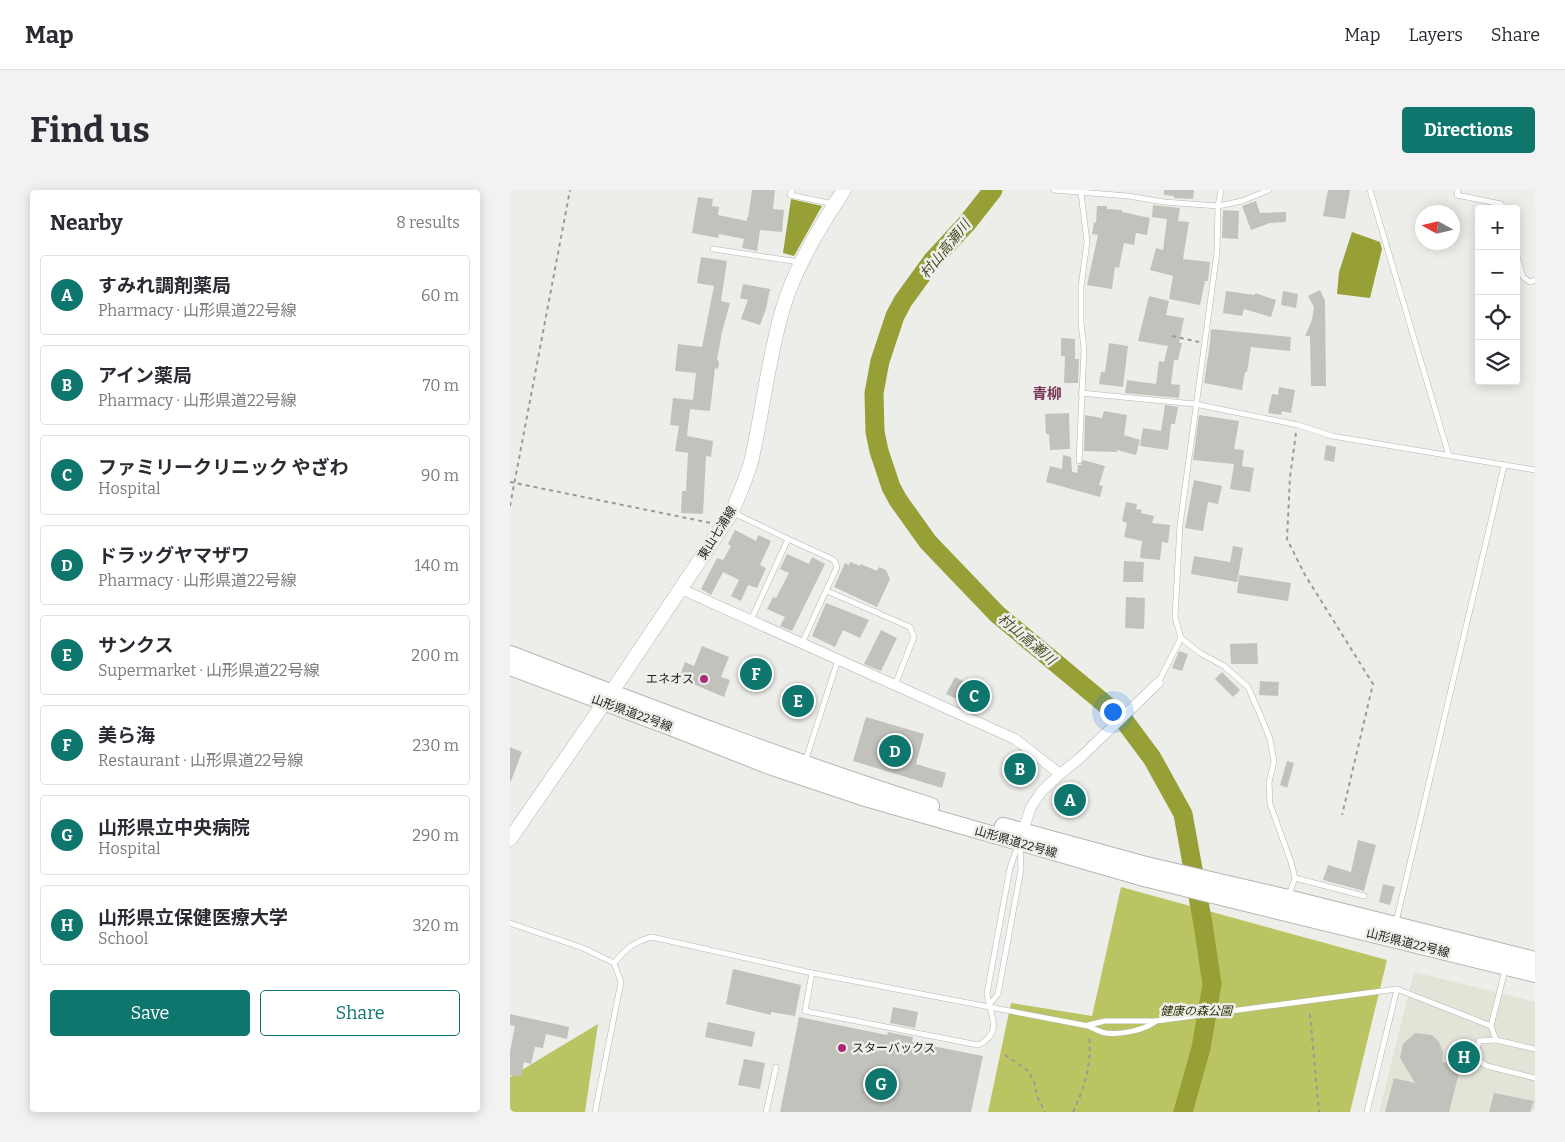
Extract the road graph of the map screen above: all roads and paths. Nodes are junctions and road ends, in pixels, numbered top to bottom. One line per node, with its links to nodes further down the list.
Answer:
1 (570, 190): 27 (path)
2 (792, 190): 10 (lane)
3 (844, 190): 10 (main road, 東山七浦線)
4 (1054, 190): 9 (lane)
5 (1220, 190): 12 (lane)
6 (1269, 190): 12 (lane)
7 (1370, 190): 22 (lane)
8 (1458, 190): 11 (lane)
9 (1081, 193): 12 (lane); 19 (lane)
10 (835, 204): 14 (main road, 東山七浦線)
11 (1502, 205)
12 (1218, 206): 18 (lane)
13 (713, 250): 14 (lane)
14 (801, 262): 29 (main road, 東山七浦線)
15 (1520, 267): 16 (lane)
16 (1535, 280)
17 (1172, 336): 18 (path)
18 (1204, 343): 20 (lane)
19 (1082, 392): 20 (lane); 23 (lane)
20 (1195, 404): 21 (lane); 35 (lane)
21 (1298, 426): 22 (lane); 45 (path)
22 (1449, 456): 24 (lane)
23 (1079, 461)
24 (1504, 466): 25 (lane); 53 (lane)
25 (1535, 470)
26 (510, 482): 27 (path)
27 (514, 483): 28 (path); 30 (path)
28 (510, 506)
29 (732, 512): 30 (main road, 東山七浦線); 31 (lane)
30 (724, 526): 32 (main road, 東山七浦線)
31 (788, 539): 33 (lane); 34 (lane)
32 (681, 589): 34 (street); 42 (main road, 東山七浦線)
33 (827, 591): 36 (lane); 41 (lane)
34 (751, 620): 36 (street)
35 (1181, 638): 40 (lane); 49 (lane)
36 (802, 643): 38 (street)
37 (510, 654): 42 (main road, 山形県道22号線)
38 (838, 660): 41 (street); 43 (lane)
39 (510, 667): 42 (main road, 山形県道22号線)
40 (1158, 683): 44 (street)
41 (895, 685): 44 (street)
42 (608, 697): 43 (main road, 山形県道22号線); 46 (main road, 山形県道22号線); 47 (main road, 東山七浦線)
43 (805, 763): 46 (main road, 山形県道22号線)
44 (1060, 774): 46 (street)
45 (1342, 815)
46 (1021, 837): 48 (main road, 山形県道22号線); 60 (lane); 60 (lane)
47 (510, 839)
48 (1145, 872): 51 (main road, 山形県道22号線); 56 (main road, 山形県道22号線)
49 (1295, 878): 50 (lane); 51 (lane)
50 (1364, 896)
51 (1288, 898): 53 (main road, 山形県道22号線)
52 (510, 923): 55 (lane)
53 (1396, 924): 54 (main road, 山形県道22号線)
54 (1535, 960)
55 (614, 964): 57 (lane); 70 (lane)
56 (1505, 967): 58 (main road, 山形県道22号線); 64 (lane)
57 (812, 973): 60 (lane); 60 (lane)
58 (1535, 974)
59 (1397, 989): 62 (lane); 64 (lane); 75 (lane)
60 (988, 1006): 63 (lane)
61 (1310, 1014): 74 (path)
62 (1156, 1021): 63 (lane); 63 (lane)
63 (1088, 1026): 73 (path)
64 (1491, 1026): 65 (lane)
65 (1496, 1040): 66 (lane); 69 (lane)
66 (1535, 1049)
67 (1005, 1054): 72 (path)
68 (776, 1067): 71 (lane)
69 (1535, 1078)
70 (596, 1112)
71 (766, 1112)
72 (1045, 1112)
73 (1073, 1112)
74 (1319, 1112)
75 (1367, 1112)

